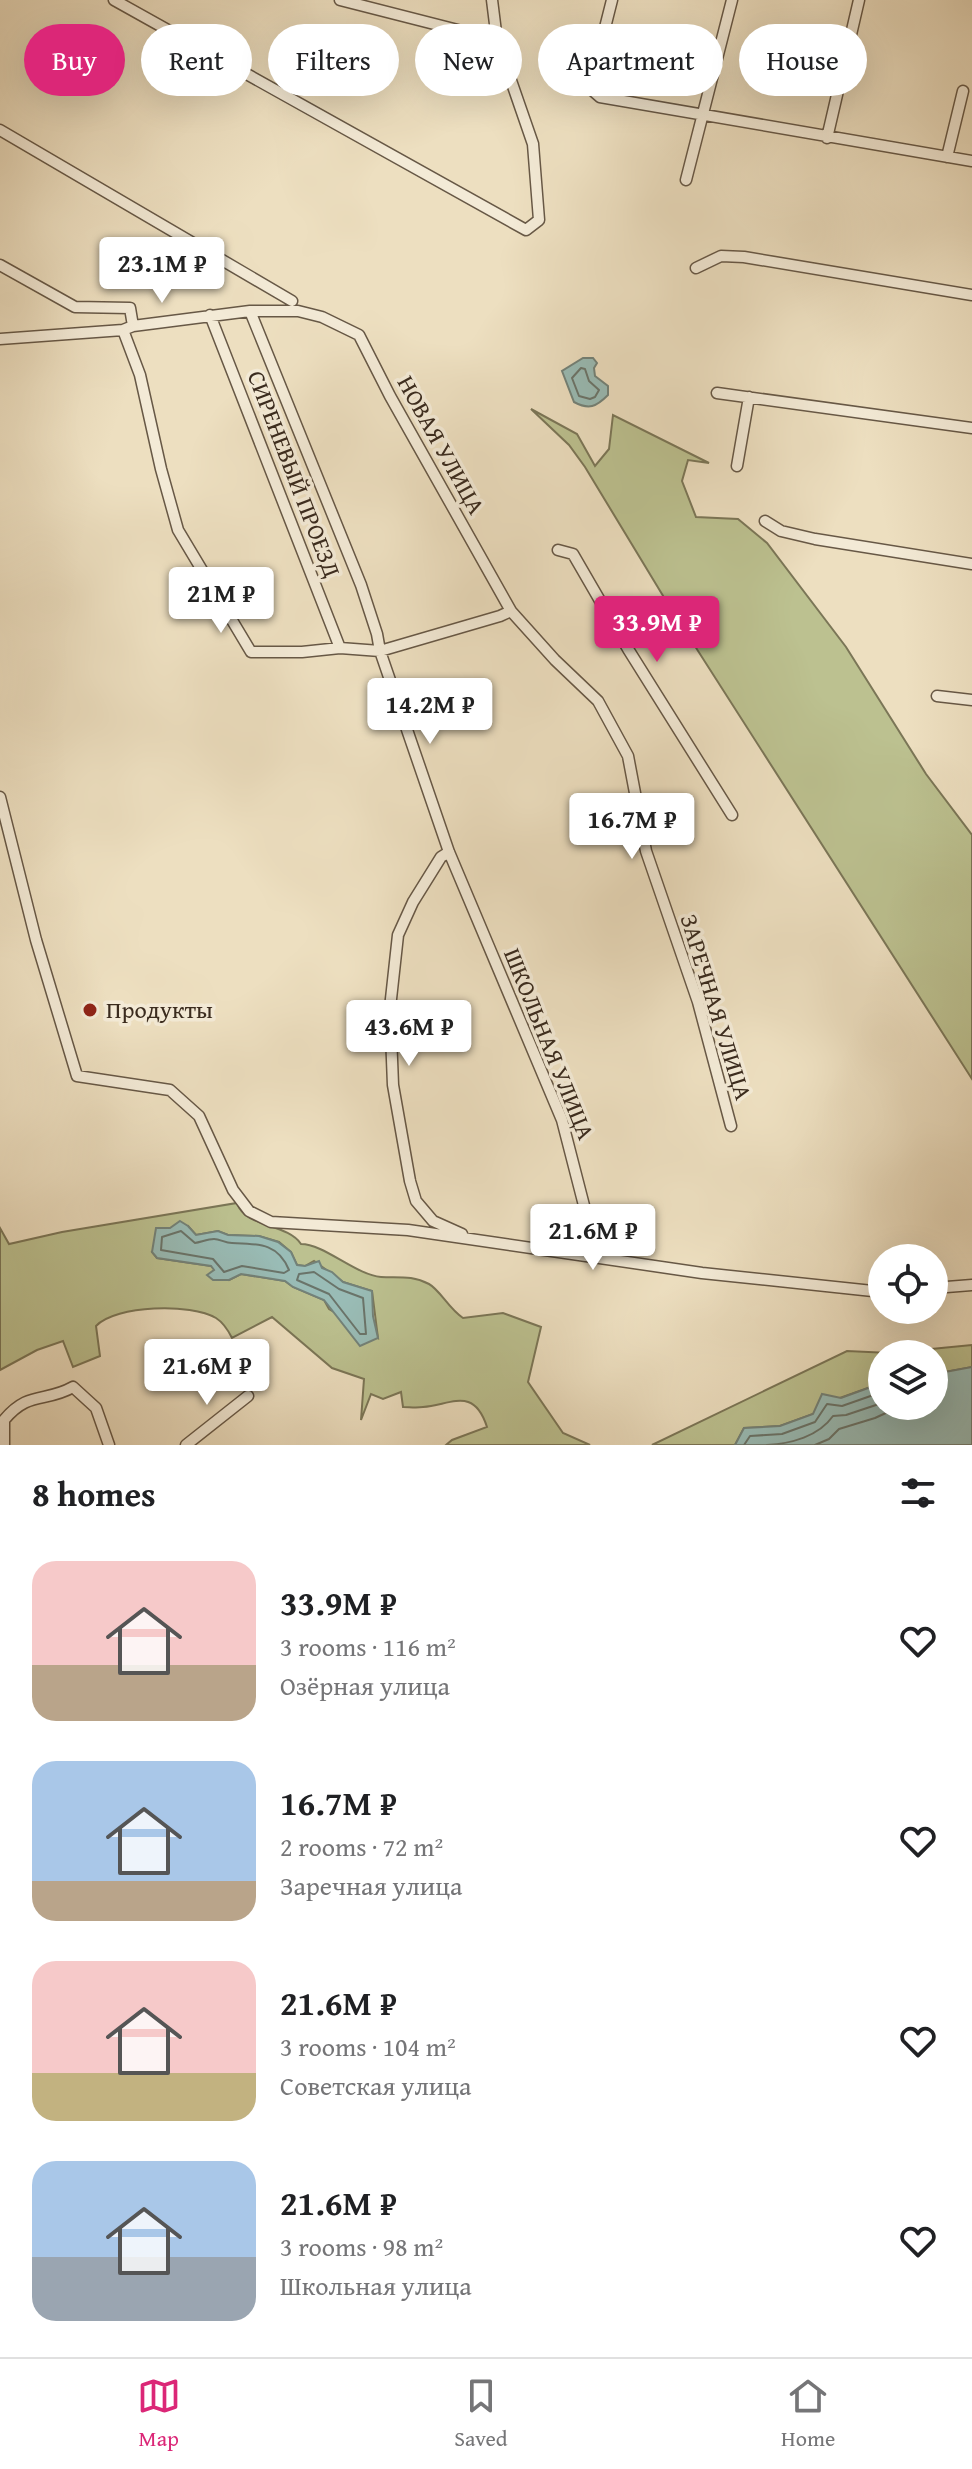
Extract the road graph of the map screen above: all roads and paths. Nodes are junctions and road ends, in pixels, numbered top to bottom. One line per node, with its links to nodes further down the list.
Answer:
1 (114, 0): 10 (street)
2 (340, 0): 7 (street)
3 (492, 0): 8 (street)
4 (612, 0): 11 (street)
5 (732, 0): 11 (street)
6 (859, 0): 13 (street)
7 (434, 24)
8 (495, 24)
9 (963, 91): 14 (street)
10 (516, 96)
11 (701, 116): 13 (street); 16 (street)
12 (0, 130): 20 (street)
13 (827, 138): 14 (street)
14 (947, 157): 15 (street)
15 (972, 161)
16 (686, 180)
17 (0, 265): 23 (street)
18 (696, 268): 19 (street)
19 (972, 295)
20 (292, 301)
21 (250, 311): 22 (street, НОВАЯ УЛИЦА); 32 (street, НОВАЯ УЛИЦА); 34 (street, ШКОЛЬНАЯ УЛИЦА)
22 (210, 315): 23 (street, НОВАЯ УЛИЦА); 33 (street, СИРЕНЕВЫЙ ПРОЕЗД)
23 (128, 328): 24 (street, НОВАЯ УЛИЦА); 33 (street)
24 (0, 339)
25 (717, 393): 26 (street)
26 (749, 397): 27 (street); 28 (street)
27 (972, 428)
28 (737, 466)
29 (765, 521): 31 (street)
30 (558, 550): 38 (street)
31 (972, 564)
32 (511, 611): 34 (street); 40 (street, ЗАРЕЧНАЯ УЛИЦА)
33 (340, 648): 34 (street)
34 (380, 651): 39 (street, ШКОЛЬНАЯ УЛИЦА)
35 (937, 696): 36 (street)
36 (972, 700)
37 (0, 797): 41 (street)
38 (732, 815)
39 (449, 852): 41 (street); 42 (street, ШКОЛЬНАЯ УЛИЦА)
40 (731, 1126)
41 (503, 1245): 42 (street)
42 (597, 1256): 45 (street)
43 (972, 1285): 44 (street)
44 (948, 1287)
45 (868, 1291)
46 (248, 1396): 49 (street)
47 (4, 1445): 48 (street)
48 (109, 1445)
49 (186, 1445)

